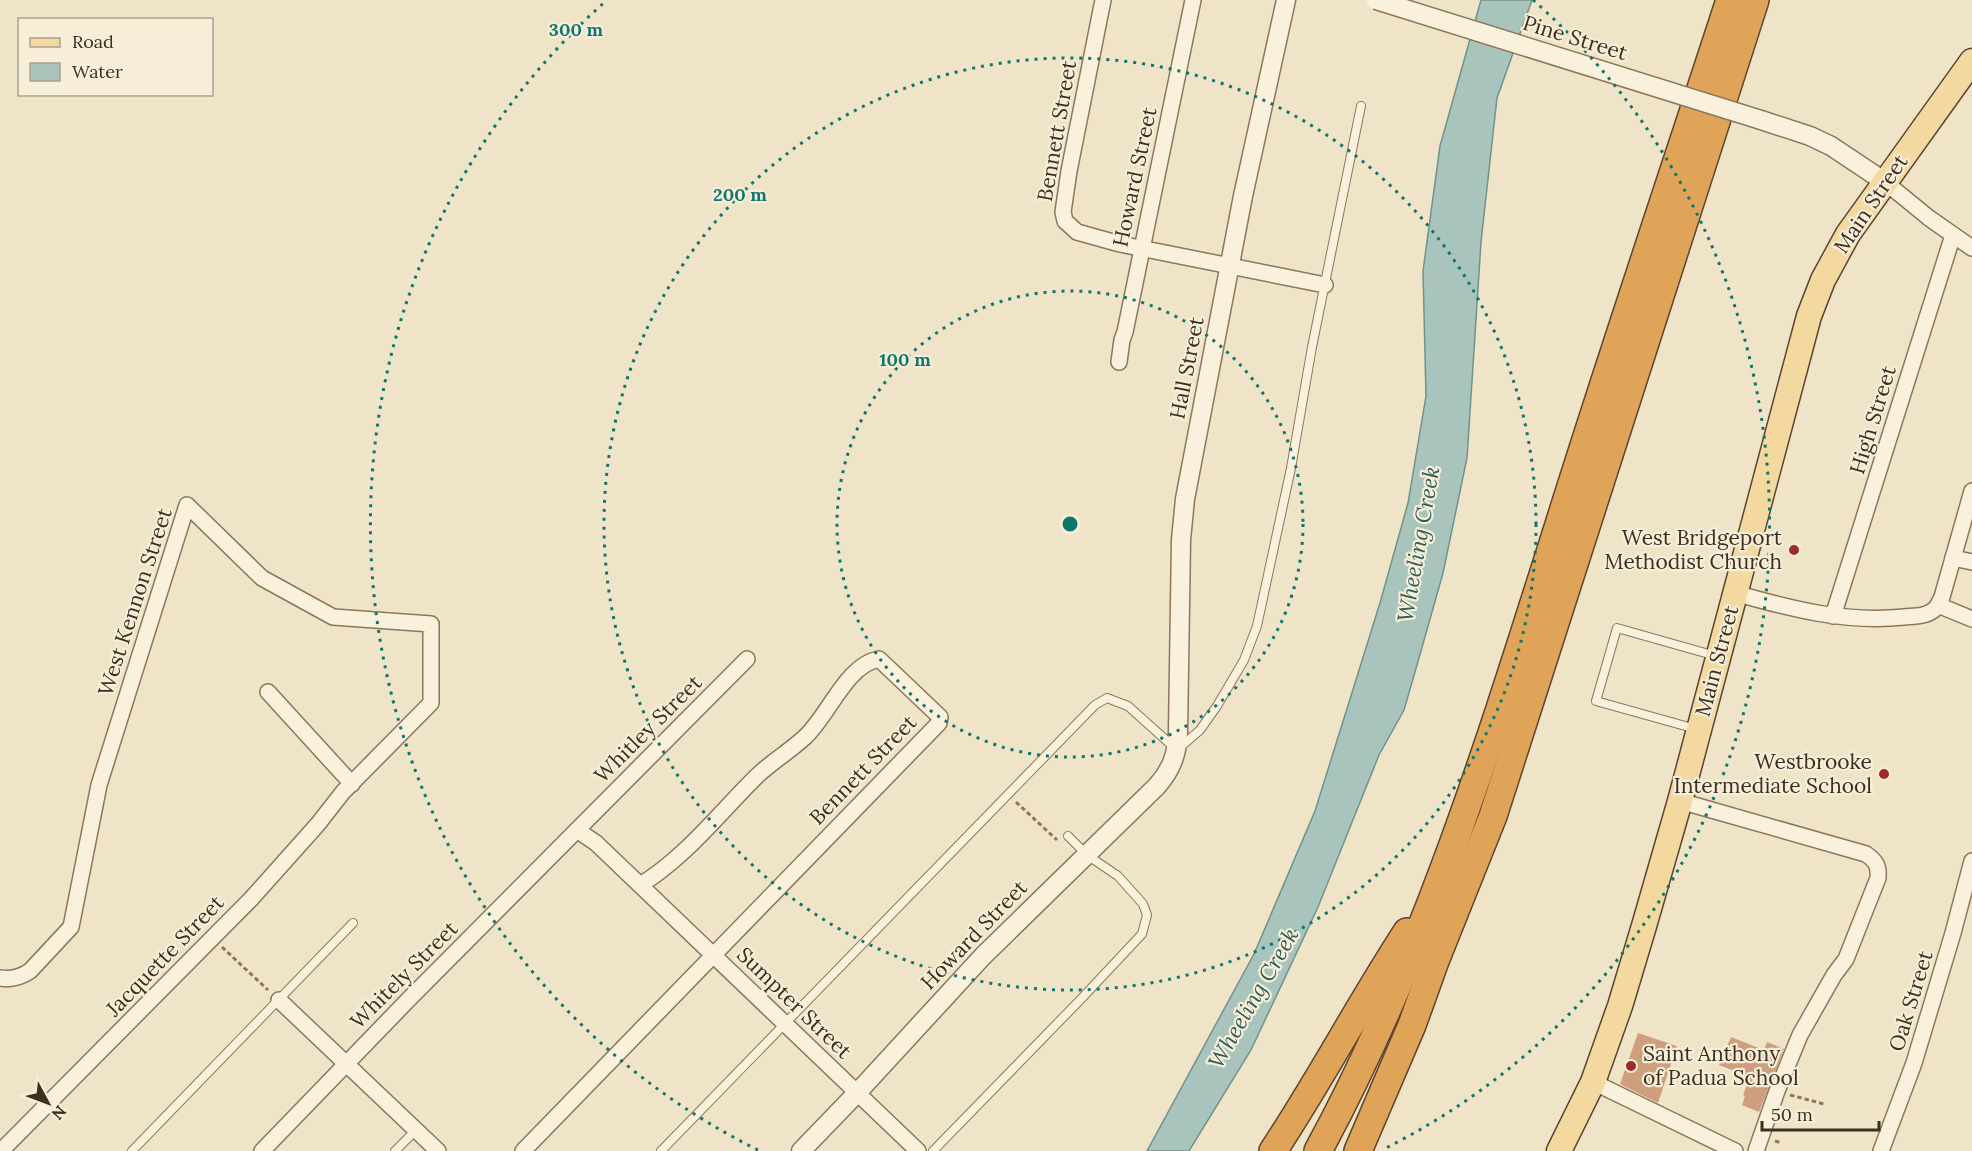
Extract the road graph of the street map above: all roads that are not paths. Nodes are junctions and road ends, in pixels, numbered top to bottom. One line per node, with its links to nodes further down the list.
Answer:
1 (1103, 0): 12 (street, Bennett Street)
2 (1193, 0): 12 (street, Howard Street)
3 (1286, 0): 13 (street, Hall Street)
4 (1376, 0): 9 (street, Pine Street, bridge)
5 (1730, 0): 34 (highway)
6 (1755, 0): 41 (highway)
7 (1972, 61): 9 (main road, Main Street)
8 (1361, 106): 14 (lane)
9 (1885, 182): 10 (street); 19 (main road, Main Street)
10 (1953, 236): 11 (street); 21 (street, High Street)
11 (1972, 248)
12 (1144, 249): 13 (street, Bennett Street); 15 (street, Howard Street)
13 (1231, 266): 14 (street, Bennett Street); 27 (street, Hall Street)
14 (1324, 285): 27 (lane)
15 (1119, 362)
16 (1972, 491): 17 (street)
17 (1953, 558): 18 (street); 20 (street)
18 (1972, 562)
19 (1735, 593): 21 (street); 23 (main road, Main Street)
20 (1938, 605): 21 (street); 22 (street)
21 (1833, 616)
22 (1972, 619)
23 (1717, 657): 26 (main road, Main Street); 26 (lane)
24 (747, 659): 30 (street, Whitley Street)
25 (268, 692): 28 (street)
26 (1698, 729): 29 (main road, Main Street)
27 (1177, 750): 32 (street, Howard Street); 40 (lane)
28 (352, 784): 38 (street, West Kennon Street); 46 (street, Jacquette Street)
29 (1680, 801): 43 (main road, Main Street); 62 (street)
30 (577, 830): 35 (street, Sumpter Street); 42 (street, Whitely Street)
31 (1068, 836): 32 (lane)
32 (1087, 855): 44 (street, Howard Street); 55 (lane)
33 (1972, 861): 63 (street, Oak Street)
34 (1439, 884): 56 (highway); 57 (highway)
35 (640, 885): 37 (street, Sumpter Street); 37 (street, Bennett Street)
36 (353, 923): 39 (lane)
37 (714, 954): 40 (street, Sumpter Street); 51 (street, Bennett Street)
38 (0, 978)
39 (279, 1000): 42 (street); 47 (lane)
40 (786, 1024): 44 (street, Sumpter Street); 52 (lane)
41 (1412, 1025): 58 (highway); 59 (highway)
42 (347, 1063): 45 (street); 48 (street, Whitely Street)
43 (1593, 1082): 60 (main road, Main Street); 61 (street)
44 (857, 1093): 53 (street, Howard Street); 54 (street, Sumpter Street)
45 (416, 1130): 49 (lane); 50 (street)
46 (1, 1151)
47 (132, 1151)
48 (262, 1151)
49 (395, 1151)
50 (438, 1151)
51 (523, 1151)
52 (661, 1151)
53 (801, 1151)
54 (918, 1151)
55 (933, 1151)
56 (1273, 1151)
57 (1318, 1151)
58 (1346, 1151)
59 (1358, 1151)
60 (1559, 1151)
61 (1736, 1151)
62 (1756, 1151)
63 (1881, 1151)

